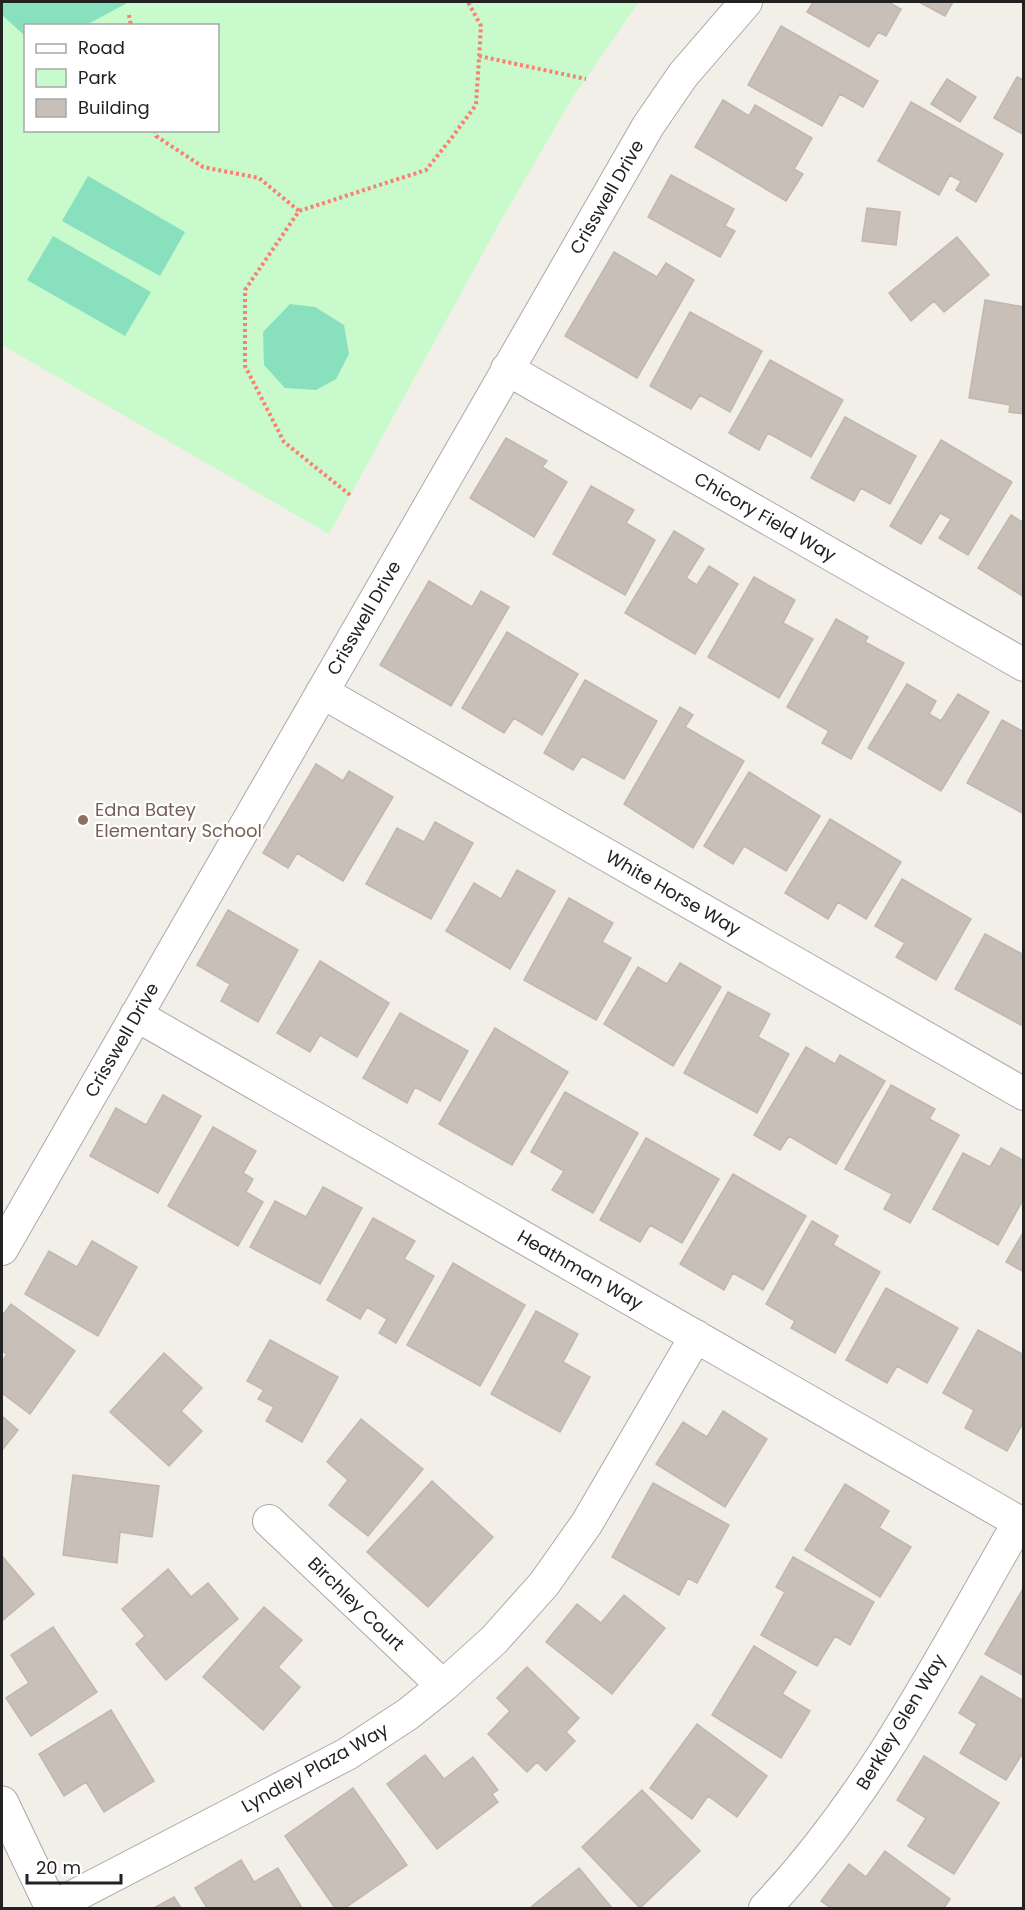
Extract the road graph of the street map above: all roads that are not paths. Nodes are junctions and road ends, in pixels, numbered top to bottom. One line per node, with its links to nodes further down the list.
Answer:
1 (746, 2): 2 (street, Crisswell Drive)
2 (507, 369): 3 (street, Chicory Field Way); 4 (street, Crisswell Drive)
3 (1023, 665)
4 (322, 692): 5 (street, Crisswell Drive); 6 (street, White Horse Way)
5 (136, 1015): 7 (street, Crisswell Drive); 8 (street, Heathman Way)
6 (1023, 1094)
7 (2, 1249)
8 (696, 1336): 10 (street, Heathman Way); 11 (street, Lyndley Plaza Way)
9 (269, 1521): 11 (street, Birchley Court)
10 (1021, 1523): 14 (street, Berkley Glen Way)
11 (443, 1686): 13 (street, Lyndley Plaza Way)
12 (2, 1803): 13 (street)
13 (51, 1908)
14 (765, 1908)

